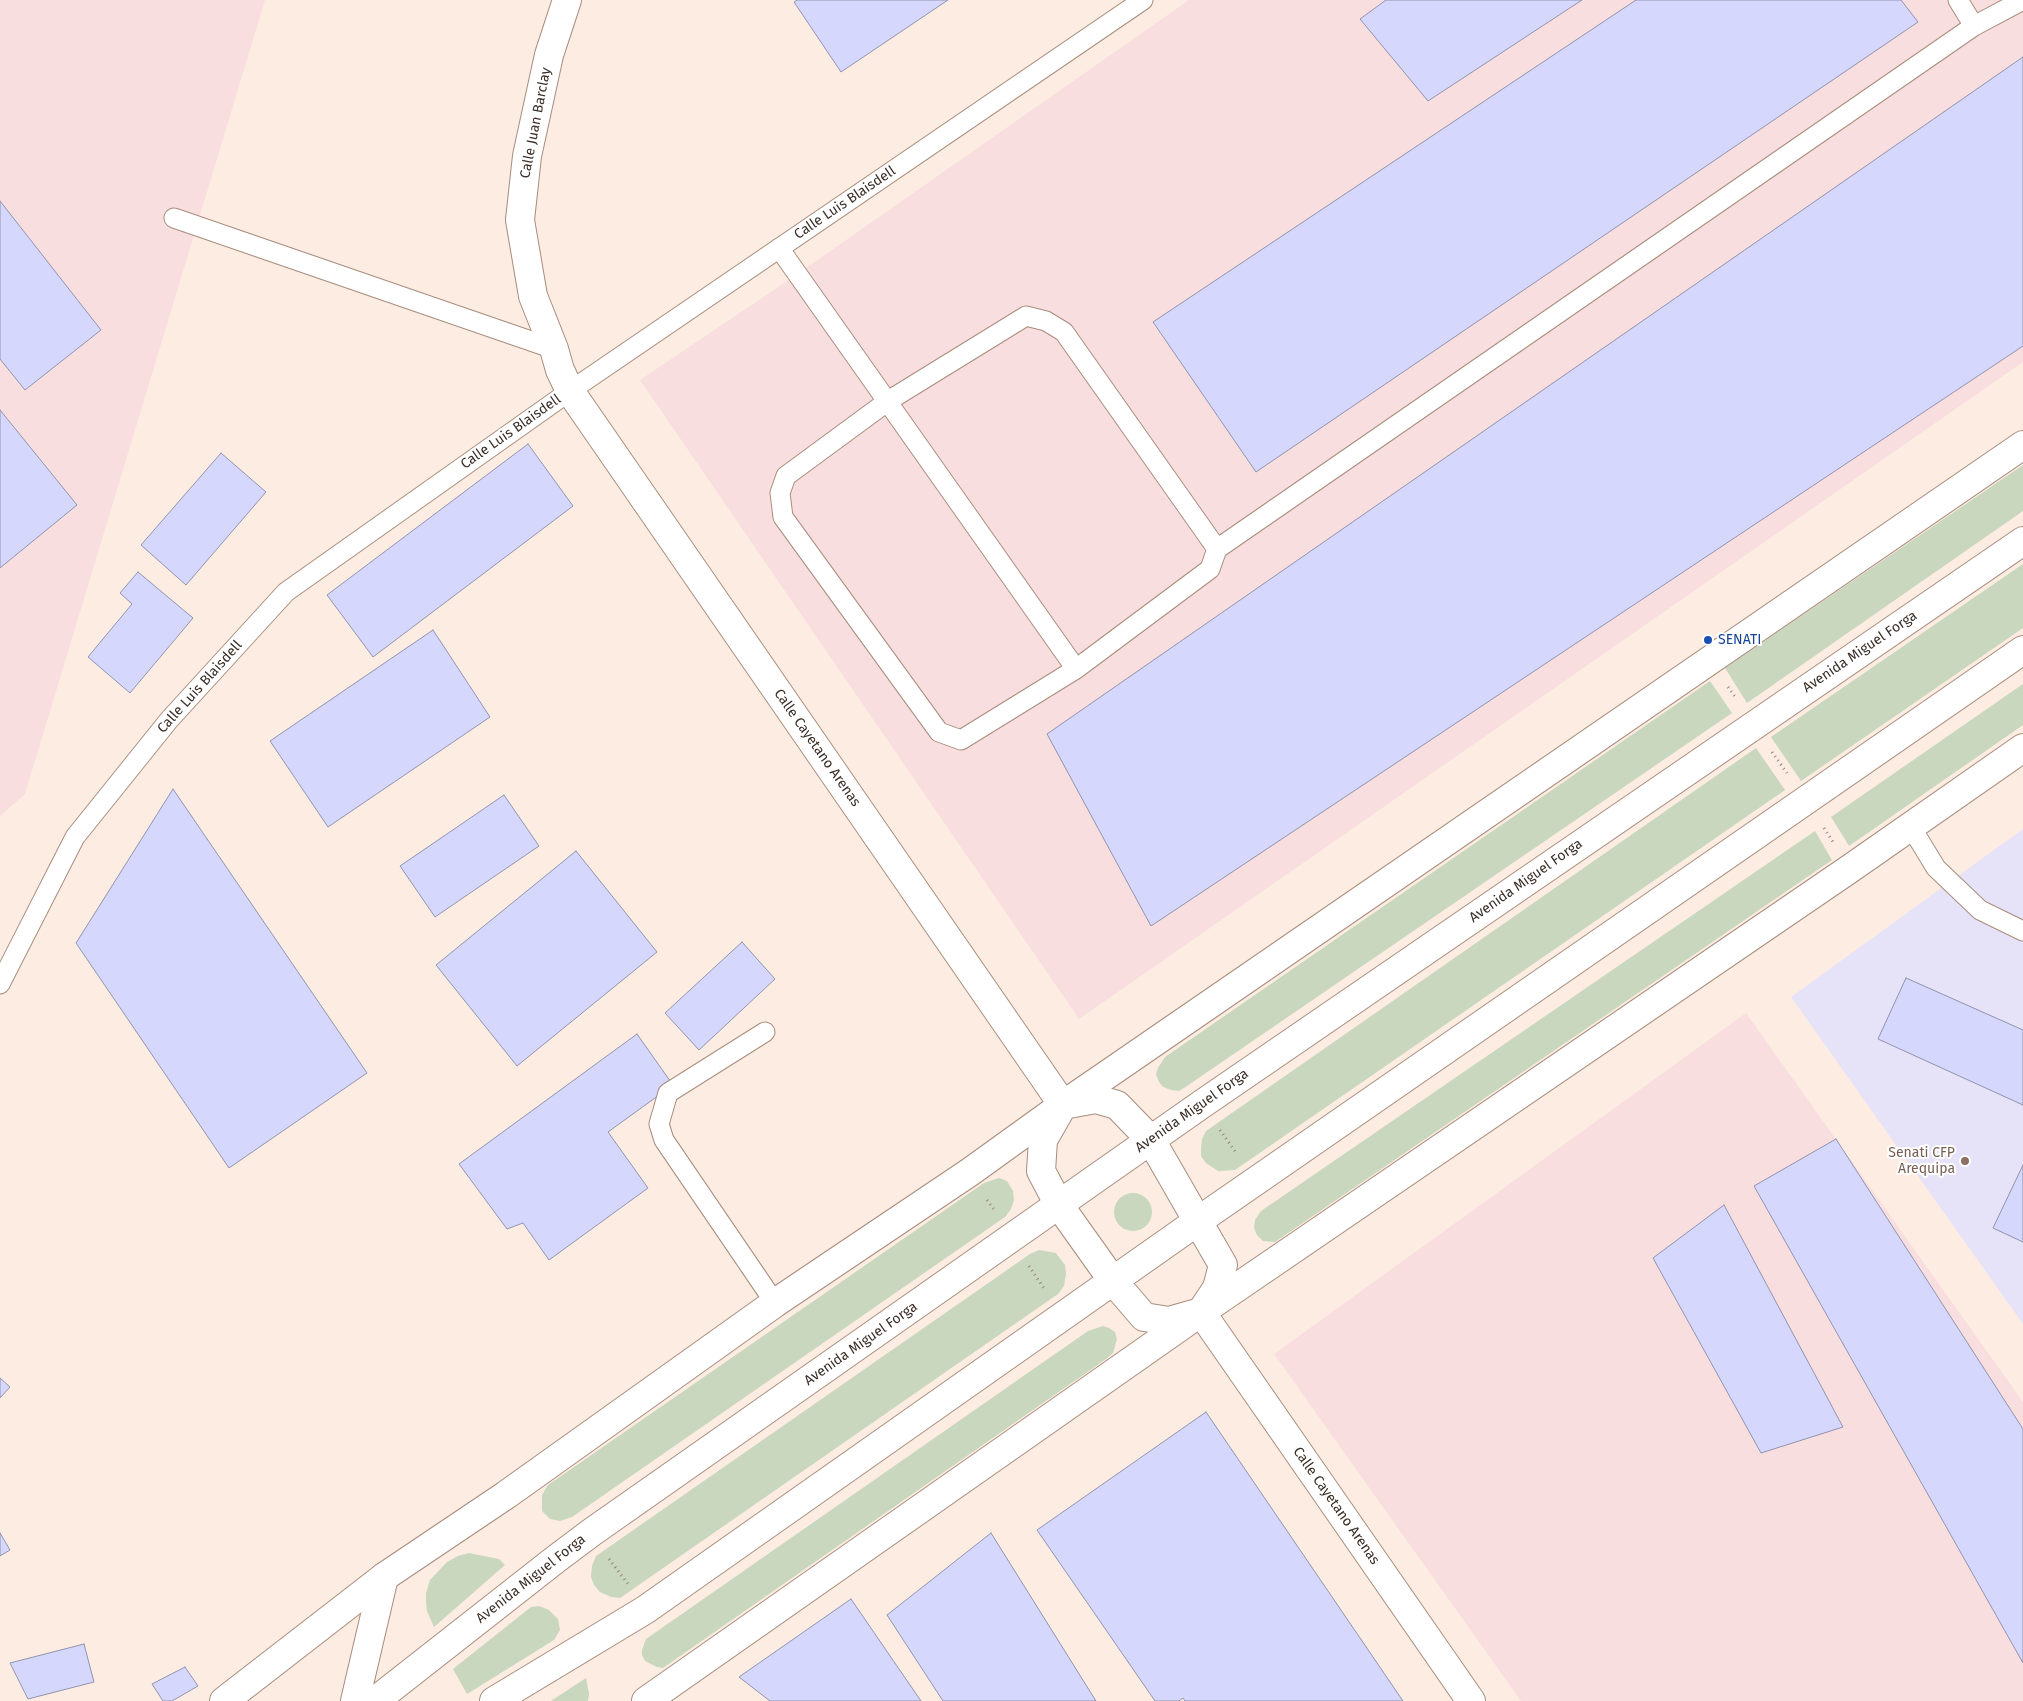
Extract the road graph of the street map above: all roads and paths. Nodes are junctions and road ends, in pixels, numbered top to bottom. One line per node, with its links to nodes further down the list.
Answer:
1 (567, 0): 8 (main road, Calle Juan Barclay)
2 (1143, 0): 7 (lane, Calle Luis Blaisdell)
3 (1958, 0): 5 (lane)
4 (2023, 0): 5 (lane)
5 (1974, 26): 13 (lane)
6 (174, 218): 8 (lane)
7 (779, 248): 9 (lane, Calle Luis Blaisdell); 10 (lane)
8 (554, 349): 9 (main road, Calle Juan Barclay)
9 (570, 391): 25 (lane, Calle Luis Blaisdell); 27 (main road, Calle Cayetano Arenas)
10 (888, 401): 13 (lane); 15 (lane); 15 (lane)
11 (2023, 445): 27 (main road)
12 (2023, 541): 29 (main road, Avenida Miguel Forga)
13 (1217, 549): 15 (lane)
14 (2023, 650): 34 (main road)
15 (1076, 669)
16 (1725, 683): 17 (path)
17 (1740, 705)
18 (1768, 746): 20 (path)
19 (2023, 748): 22 (main road)
20 (1791, 780)
21 (1822, 825): 23 (path)
22 (1911, 827): 24 (lane); 39 (main road)
23 (1836, 846)
24 (2023, 930)
25 (0, 984)
26 (765, 1032): 38 (lane)
27 (1063, 1105): 29 (main road); 32 (main road); 38 (main road)
28 (1216, 1124): 30 (path)
29 (1151, 1140): 32 (main road, Avenida Miguel Forga); 34 (main road)
30 (1237, 1155)
31 (983, 1193): 33 (path)
32 (1059, 1205): 36 (main road); 45 (main road, Avenida Miguel Forga)
33 (996, 1214)
34 (1198, 1221): 36 (main road); 39 (main road)
35 (1025, 1259): 37 (path)
36 (1113, 1281): 39 (main road); 46 (main road)
37 (1047, 1292)
38 (775, 1303): 41 (main road)
39 (1201, 1312): 47 (main road); 48 (main road, Calle Cayetano Arenas)
40 (607, 1556): 42 (path)
41 (384, 1577): 43 (main road); 44 (main road)
42 (628, 1586)
43 (224, 1701)
44 (355, 1701)
45 (375, 1701)
46 (494, 1701)
47 (646, 1701)
48 (1471, 1701)

